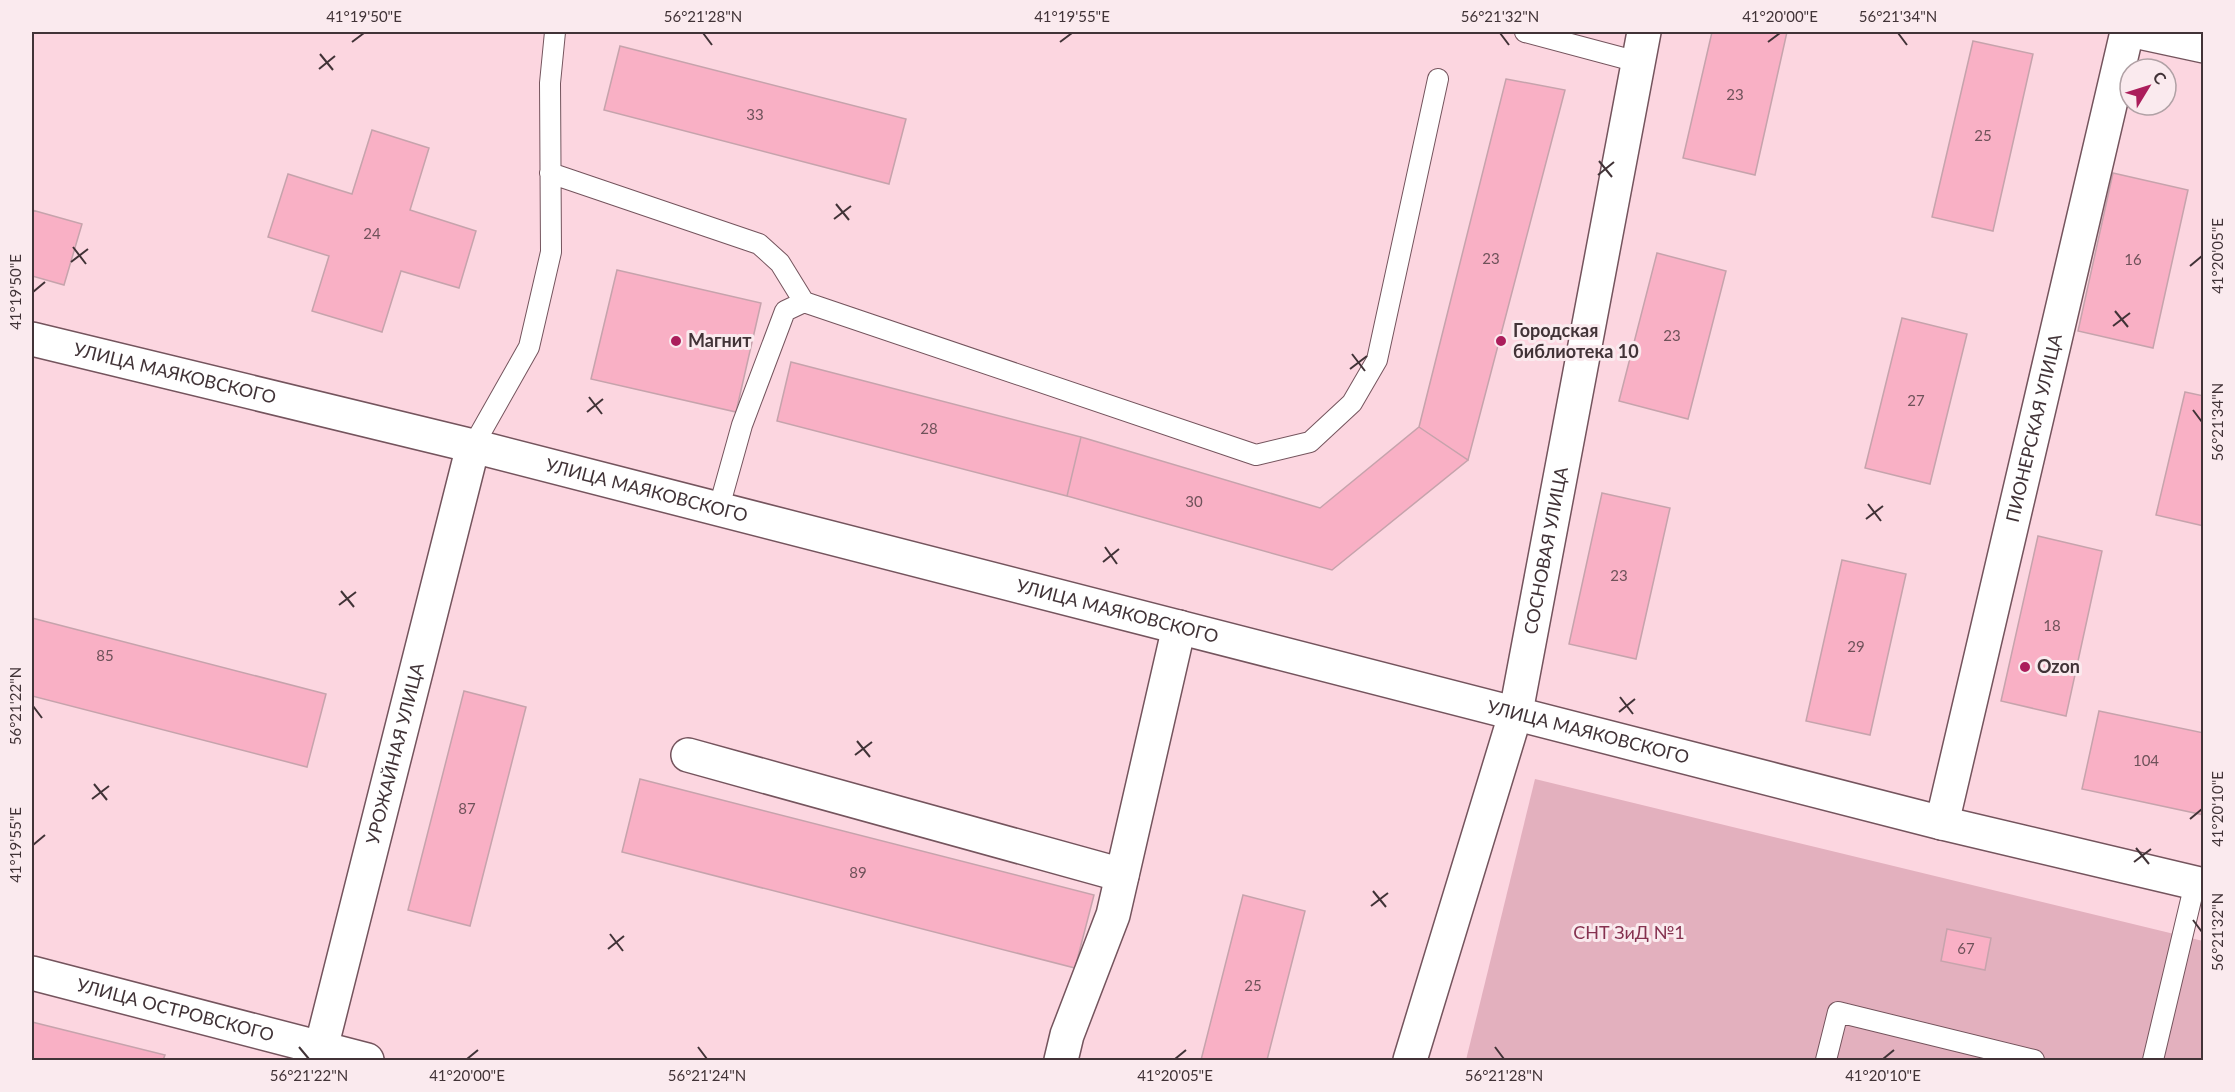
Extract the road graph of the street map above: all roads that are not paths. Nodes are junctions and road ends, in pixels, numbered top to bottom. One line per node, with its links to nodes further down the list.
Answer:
1 (555, 32): 8 (lane)
2 (1525, 32): 6 (lane)
3 (2127, 32): 16 (street, ПИОНЕРСКАЯ УЛИЦА)
4 (2139, 32): 5 (street)
5 (2204, 46)
6 (1641, 47): 14 (street, СОСНОВАЯ УЛИЦА)
7 (1438, 79): 9 (lane)
8 (550, 173): 9 (lane); 11 (lane)
9 (804, 302): 12 (lane)
10 (32, 339): 11 (street, УЛИЦА МАЯКОВСКОГО)
11 (472, 446): 12 (street, УЛИЦА МАЯКОВСКОГО); 20 (street, УРОЖАЙНАЯ УЛИЦА)
12 (718, 511): 13 (street, УЛИЦА МАЯКОВСКОГО)
13 (1179, 627): 14 (street, УЛИЦА МАЯКОВСКОГО); 17 (street)
14 (1516, 712): 16 (street, УЛИЦА МАЯКОВСКОГО); 23 (street, СОСНОВАЯ УЛИЦА)
15 (688, 755): 17 (street)
16 (1941, 823): 18 (street, УЛИЦА МАЯКОВСКОГО)
17 (1122, 874): 22 (street)
18 (2199, 884): 26 (lane)
19 (32, 973): 20 (street, УЛИЦА ОСТРОВСКОГО)
20 (319, 1055): 21 (street, УЛИЦА ОСТРОВСКОГО)
21 (367, 1060)
22 (1061, 1060)
23 (1410, 1060)
24 (1826, 1060): 25 (lane)
25 (2034, 1060)
26 (2153, 1060)

